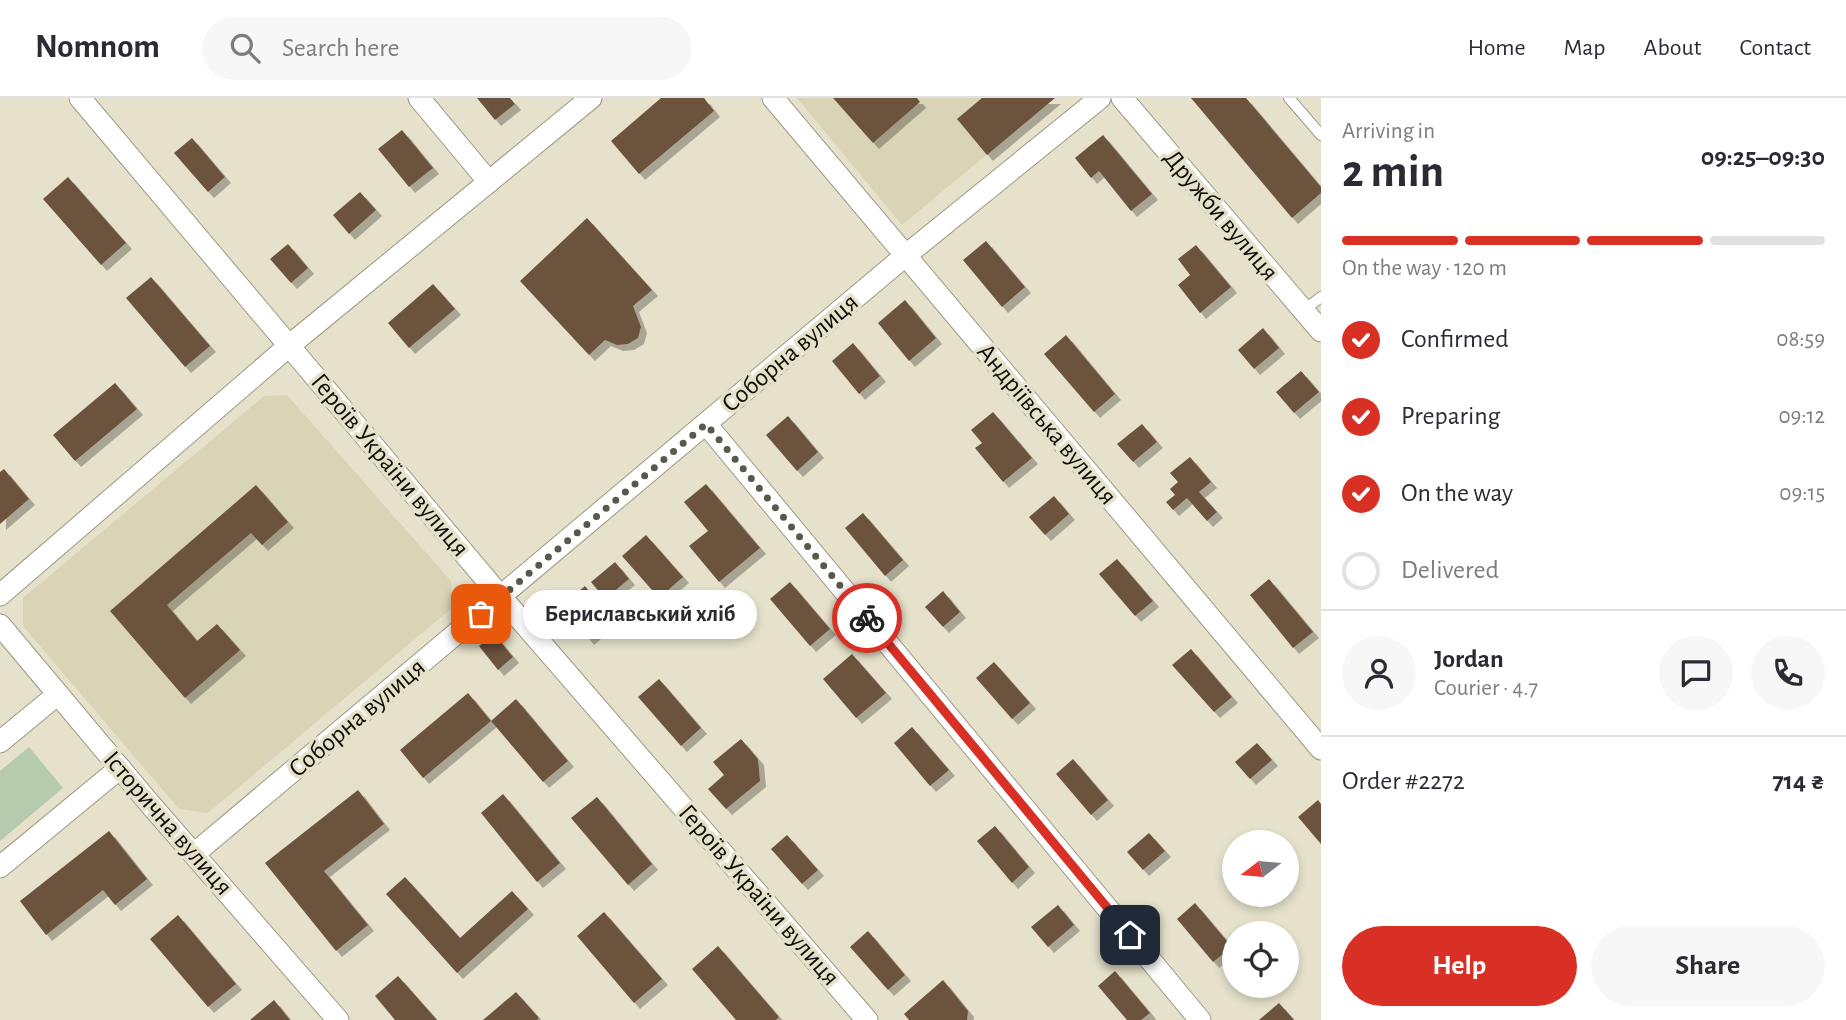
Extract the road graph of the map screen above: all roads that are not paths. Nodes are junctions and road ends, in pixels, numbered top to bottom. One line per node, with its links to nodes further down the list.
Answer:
1 (80, 98): 14 (street, Героїв України вулиця)
2 (419, 98): 9 (street)
3 (591, 98): 9 (street)
4 (773, 98): 10 (street, Андріївська вулиця)
5 (1100, 98): 10 (street, Соборна вулиця)
6 (1122, 98): 12 (street, Дружби вулиця)
7 (1289, 98): 8 (lane)
8 (1321, 135)
9 (489, 182): 14 (street)
10 (905, 256): 15 (street, Соборна вулиця); 21 (street, Андріївська вулиця)
11 (1321, 297): 12 (lane)
12 (1303, 311): 13 (street, Дружби вулиця)
13 (1321, 331)
14 (290, 345): 16 (street); 17 (street, Героїв України вулиця)
15 (706, 424): 17 (street, Соборна вулиця); 27 (street)
16 (0, 595)
17 (501, 597): 23 (street, Соборна вулиця); 26 (street, Героїв України вулиця)
18 (0, 625): 19 (street, Історична вулиця)
19 (58, 694): 20 (street); 22 (street, Історична вулиця)
20 (0, 742)
21 (1321, 749)
22 (120, 768): 23 (street, Історична вулиця); 24 (street)
23 (194, 854): 25 (street, Історична вулиця)
24 (0, 867)
25 (338, 1020)
26 (867, 1020)
27 (1200, 1020)

